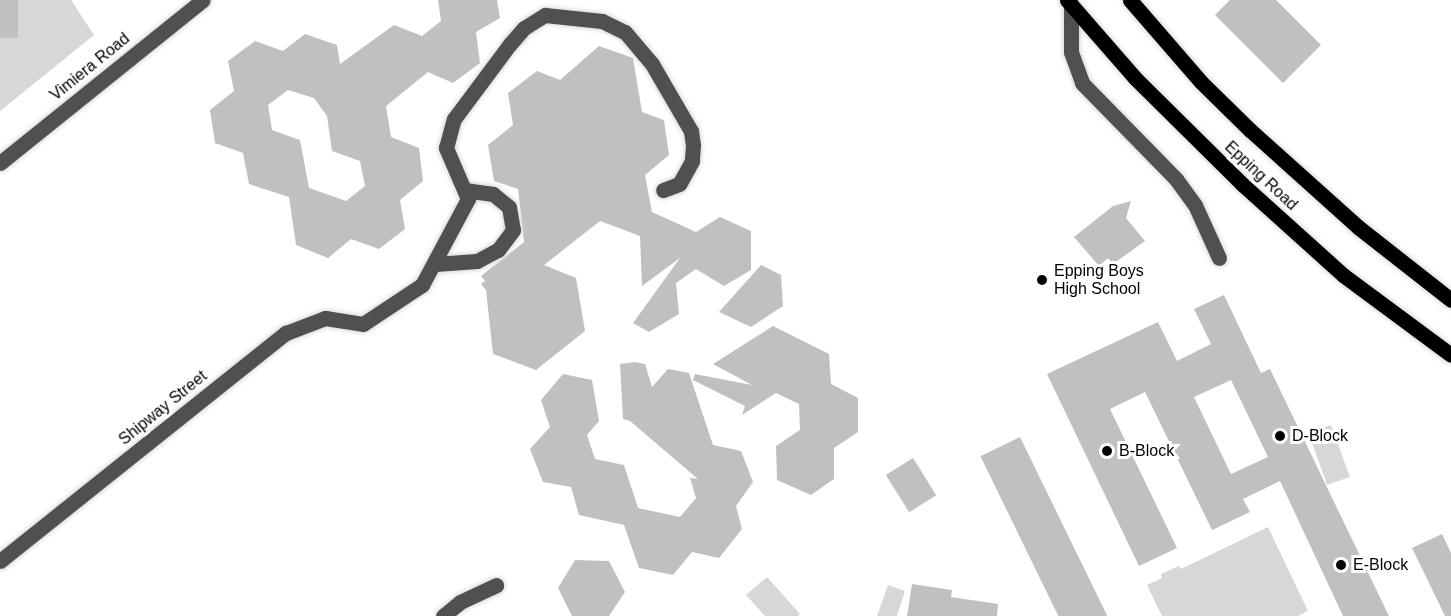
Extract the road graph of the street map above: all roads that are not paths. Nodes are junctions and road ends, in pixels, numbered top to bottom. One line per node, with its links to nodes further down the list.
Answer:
1 (204, 0): 4 (street, Vimiera Road)
2 (1130, 0): 9 (main road, Epping Road)
3 (1069, 2): 7 (street); 10 (main road, Epping Road)
4 (0, 163)
5 (466, 189): 6 (street); 8 (street); 8 (street)
6 (663, 190)
7 (1219, 258)
8 (435, 264): 11 (street, Shipway Street)
9 (1451, 300)
10 (1451, 355)
11 (0, 561)
12 (496, 585): 13 (street)
13 (443, 616)

